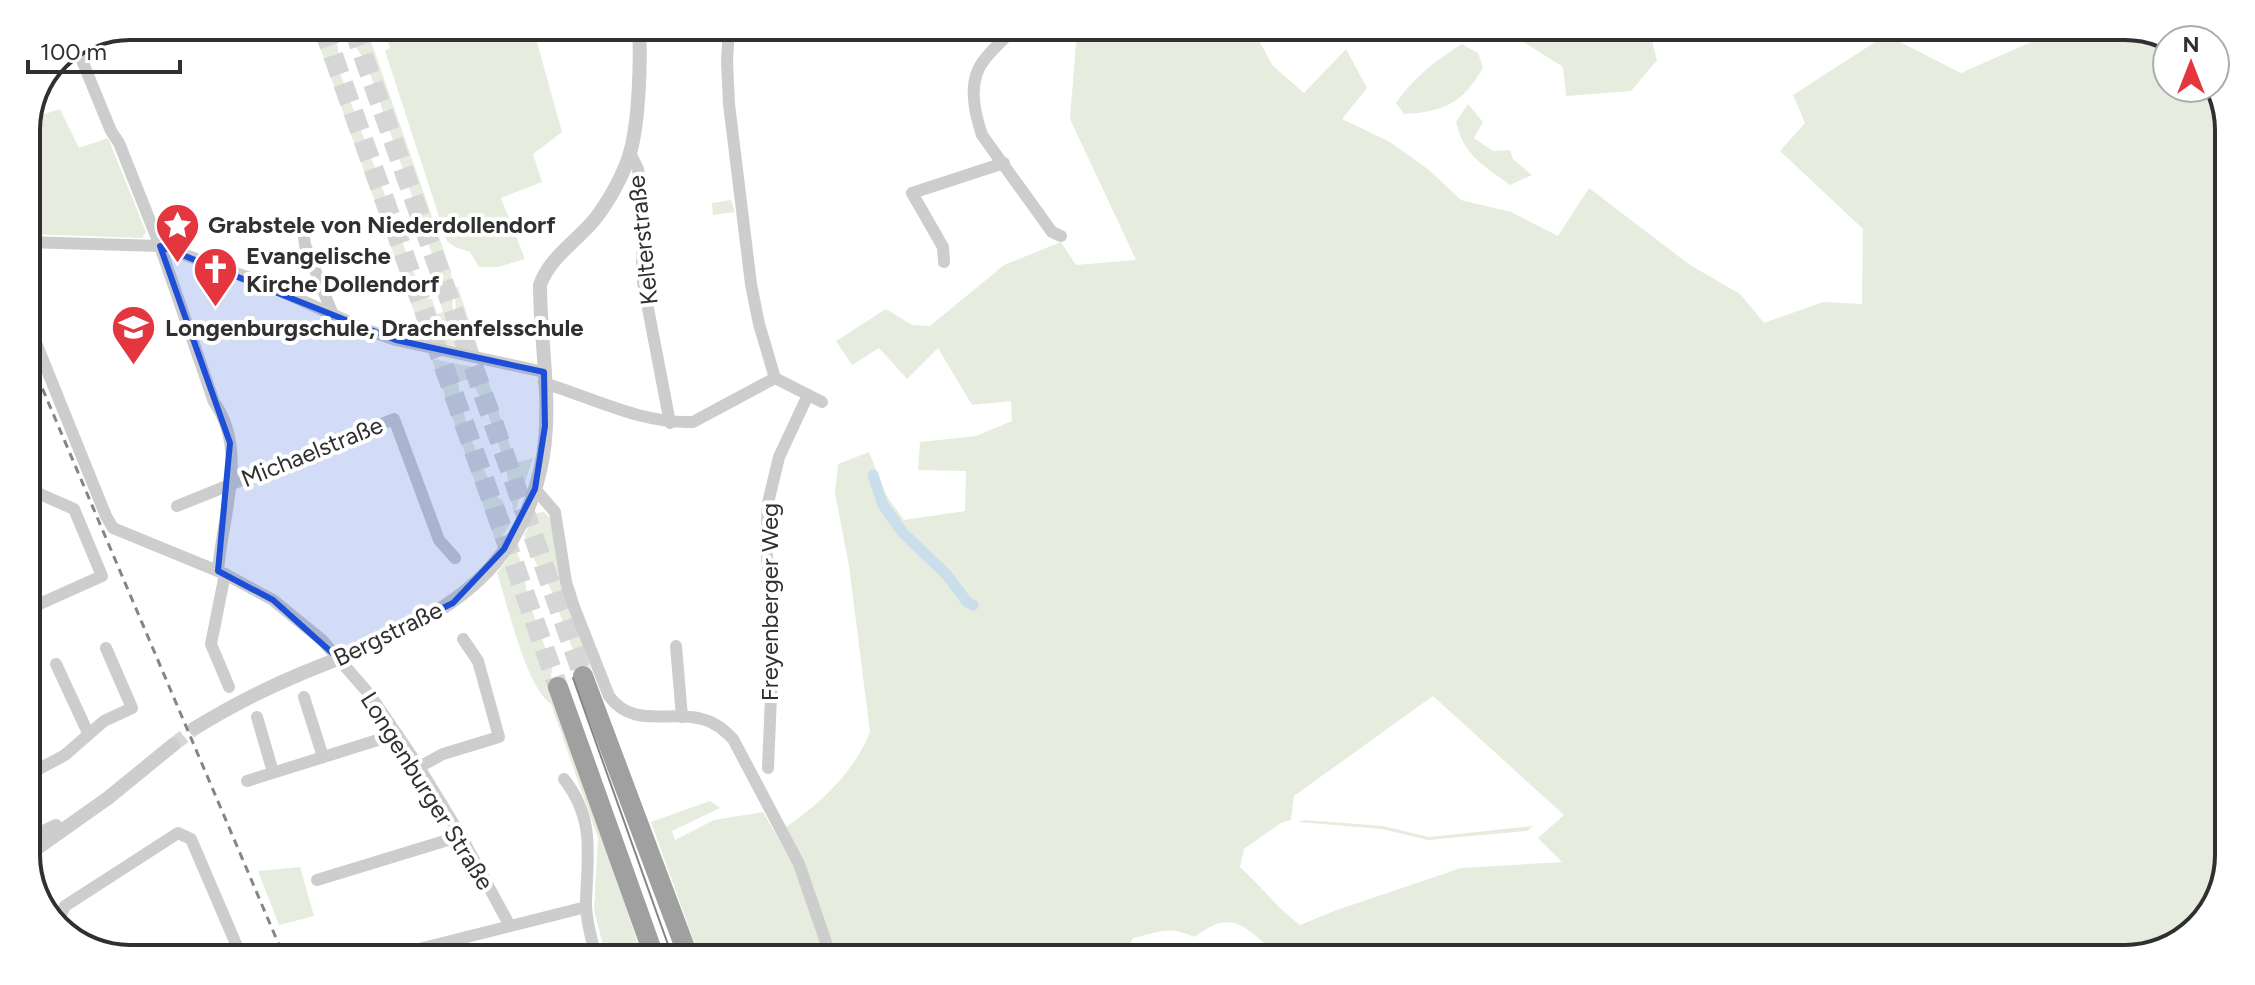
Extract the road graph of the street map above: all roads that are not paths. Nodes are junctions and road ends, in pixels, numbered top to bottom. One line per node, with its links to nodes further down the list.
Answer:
1 (639, 40): 5 (street, Bergstraße)
2 (728, 40): 15 (street)
3 (1003, 40): 6 (street)
4 (80, 56): 10 (street)
5 (630, 153): 14 (street, Bergstraße); 18 (street, Kelterstraße)
6 (1004, 163): 8 (street); 11 (street)
7 (303, 229): 12 (street)
8 (1061, 236)
9 (40, 242): 10 (street)
10 (160, 246): 12 (street); 19 (street)
11 (944, 262)
12 (333, 315): 14 (street)
13 (40, 353): 24 (street, Longenburger Straße)
14 (544, 378): 18 (street); 20 (street, Bergstraße)
15 (775, 378): 16 (street); 18 (street)
16 (808, 395): 17 (street); 44 (street, Freyenberger Weg)
17 (822, 402)
18 (670, 423)
19 (229, 486): 22 (street, Michaelstraße); 23 (street, Michaelstraße); 24 (street)
20 (535, 489): 29 (street, Bergstraße); 36 (street)
21 (40, 494): 25 (street)
22 (177, 506)
23 (455, 558)
24 (221, 573): 29 (street, Longenburger Straße); 32 (street)
25 (40, 604)
26 (463, 639): 42 (street)
27 (676, 646): 36 (street)
28 (106, 648): 38 (street)
29 (339, 659): 37 (street, Bergstraße); 39 (street, Longenburger Straße)
30 (56, 664): 38 (street)
31 (583, 676): 60 (highway)
32 (229, 687)
33 (558, 687): 59 (highway)
34 (304, 697): 41 (street)
35 (257, 717): 45 (street)
36 (682, 717): 61 (street)
37 (195, 728)
38 (88, 733): 43 (street)
39 (397, 734): 41 (street); 42 (street, Longenburger Straße)
40 (173, 745): 48 (street)
41 (323, 757): 45 (street)
42 (419, 767): 50 (street, Longenburger Straße)
43 (40, 768)
44 (768, 768)
45 (273, 772): 47 (street)
46 (564, 779): 53 (street)
47 (247, 781)
48 (89, 811): 49 (street); 51 (street)
49 (40, 834)
50 (461, 836): 52 (street); 55 (street, Longenburger Straße)
51 (40, 846)
52 (317, 880)
53 (586, 907): 55 (street); 58 (street)
54 (62, 913): 56 (street)
55 (510, 926): 57 (street)
56 (236, 945)
57 (461, 945)
58 (593, 945)
59 (650, 945)
60 (684, 945)
61 (827, 945)

